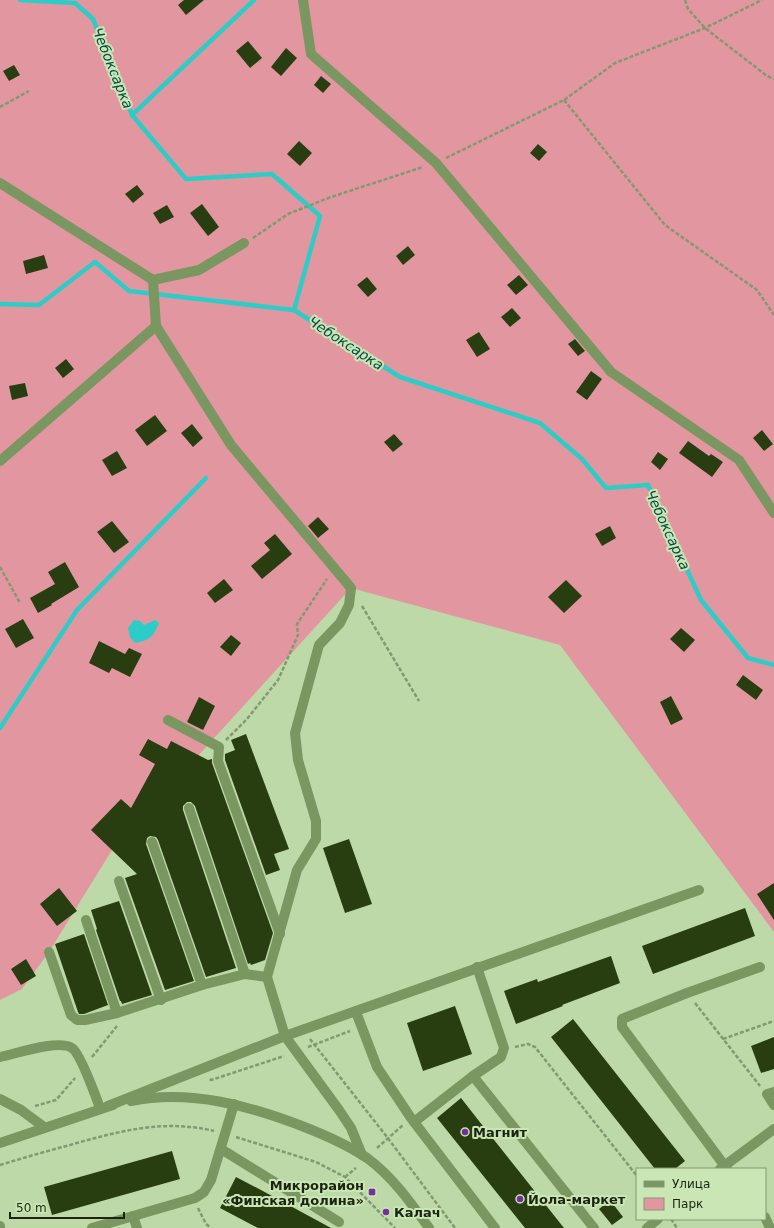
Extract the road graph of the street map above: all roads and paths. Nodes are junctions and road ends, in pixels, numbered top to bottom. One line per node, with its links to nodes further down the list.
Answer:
1 (303, 0): 9 (street)
2 (685, 0): 4 (path)
3 (762, 0): 4 (path)
4 (705, 28): 5 (path); 7 (path)
5 (774, 79)
6 (29, 91): 8 (path)
7 (564, 100): 9 (path); 13 (path)
8 (0, 107)
9 (436, 163): 11 (path); 16 (street)
10 (0, 183): 12 (street)
11 (244, 244): 12 (street)
12 (153, 280): 14 (street)
13 (774, 315)
14 (156, 326): 15 (street); 18 (street)
15 (0, 461)
16 (774, 513)
17 (0, 567): 20 (path)
18 (334, 568): 19 (street); 23 (path)
19 (351, 588): 21 (path); 29 (street)
20 (20, 603)
21 (419, 701)
22 (168, 720): 23 (street)
23 (219, 747): 29 (street)
24 (188, 808): 33 (street)
25 (152, 842): 35 (street)
26 (120, 881): 37 (street)
27 (699, 890): 31 (street)
28 (86, 920): 39 (street)
29 (280, 934): 34 (street)
30 (49, 952): 39 (street)
31 (477, 967): 38 (street); 46 (street)
32 (760, 967): 36 (street)
33 (246, 974): 34 (street); 35 (street)
34 (267, 977): 43 (street)
35 (202, 986): 37 (street)
36 (687, 993): 44 (path); 67 (street)
37 (161, 1000): 39 (street)
38 (356, 1012): 41 (street); 42 (street)
39 (117, 1013): 49 (path)
40 (774, 1021): 44 (path)
41 (361, 1026): 45 (path); 58 (street)
42 (303, 1030): 43 (street); 45 (path)
43 (285, 1036): 47 (street); 50 (street)
44 (723, 1039): 52 (path)
45 (314, 1044): 47 (path); 61 (path)
46 (504, 1048): 51 (street); 68 (path)
47 (296, 1052): 50 (path); 65 (street)
48 (0, 1057): 49 (street)
49 (83, 1067): 56 (street); 57 (path)
50 (196, 1070): 56 (street)
51 (473, 1076): 58 (street); 80 (street)
52 (770, 1093): 55 (street)
53 (0, 1099): 57 (street)
54 (234, 1104): 56 (street); 64 (street); 65 (street)
55 (774, 1105)
56 (104, 1107): 59 (street)
57 (21, 1110): 59 (street)
58 (412, 1120): 61 (path); 79 (street)
59 (44, 1127): 62 (street)
60 (774, 1129): 67 (street)
61 (387, 1137): 63 (path); 78 (path)
62 (0, 1142)
63 (377, 1148)
64 (221, 1149): 70 (street); 73 (street)
65 (362, 1155): 77 (street)
66 (356, 1168): 69 (path)
67 (724, 1168)
68 (636, 1175)
69 (345, 1177)
70 (195, 1198): 71 (street); 76 (path)
71 (133, 1216): 74 (street); 75 (street)
72 (657, 1220): 81 (street)
73 (339, 1222)
74 (92, 1228)
75 (137, 1228)
76 (210, 1228)
77 (429, 1228)
78 (455, 1228)
79 (495, 1228)
80 (594, 1228)
81 (647, 1228)

